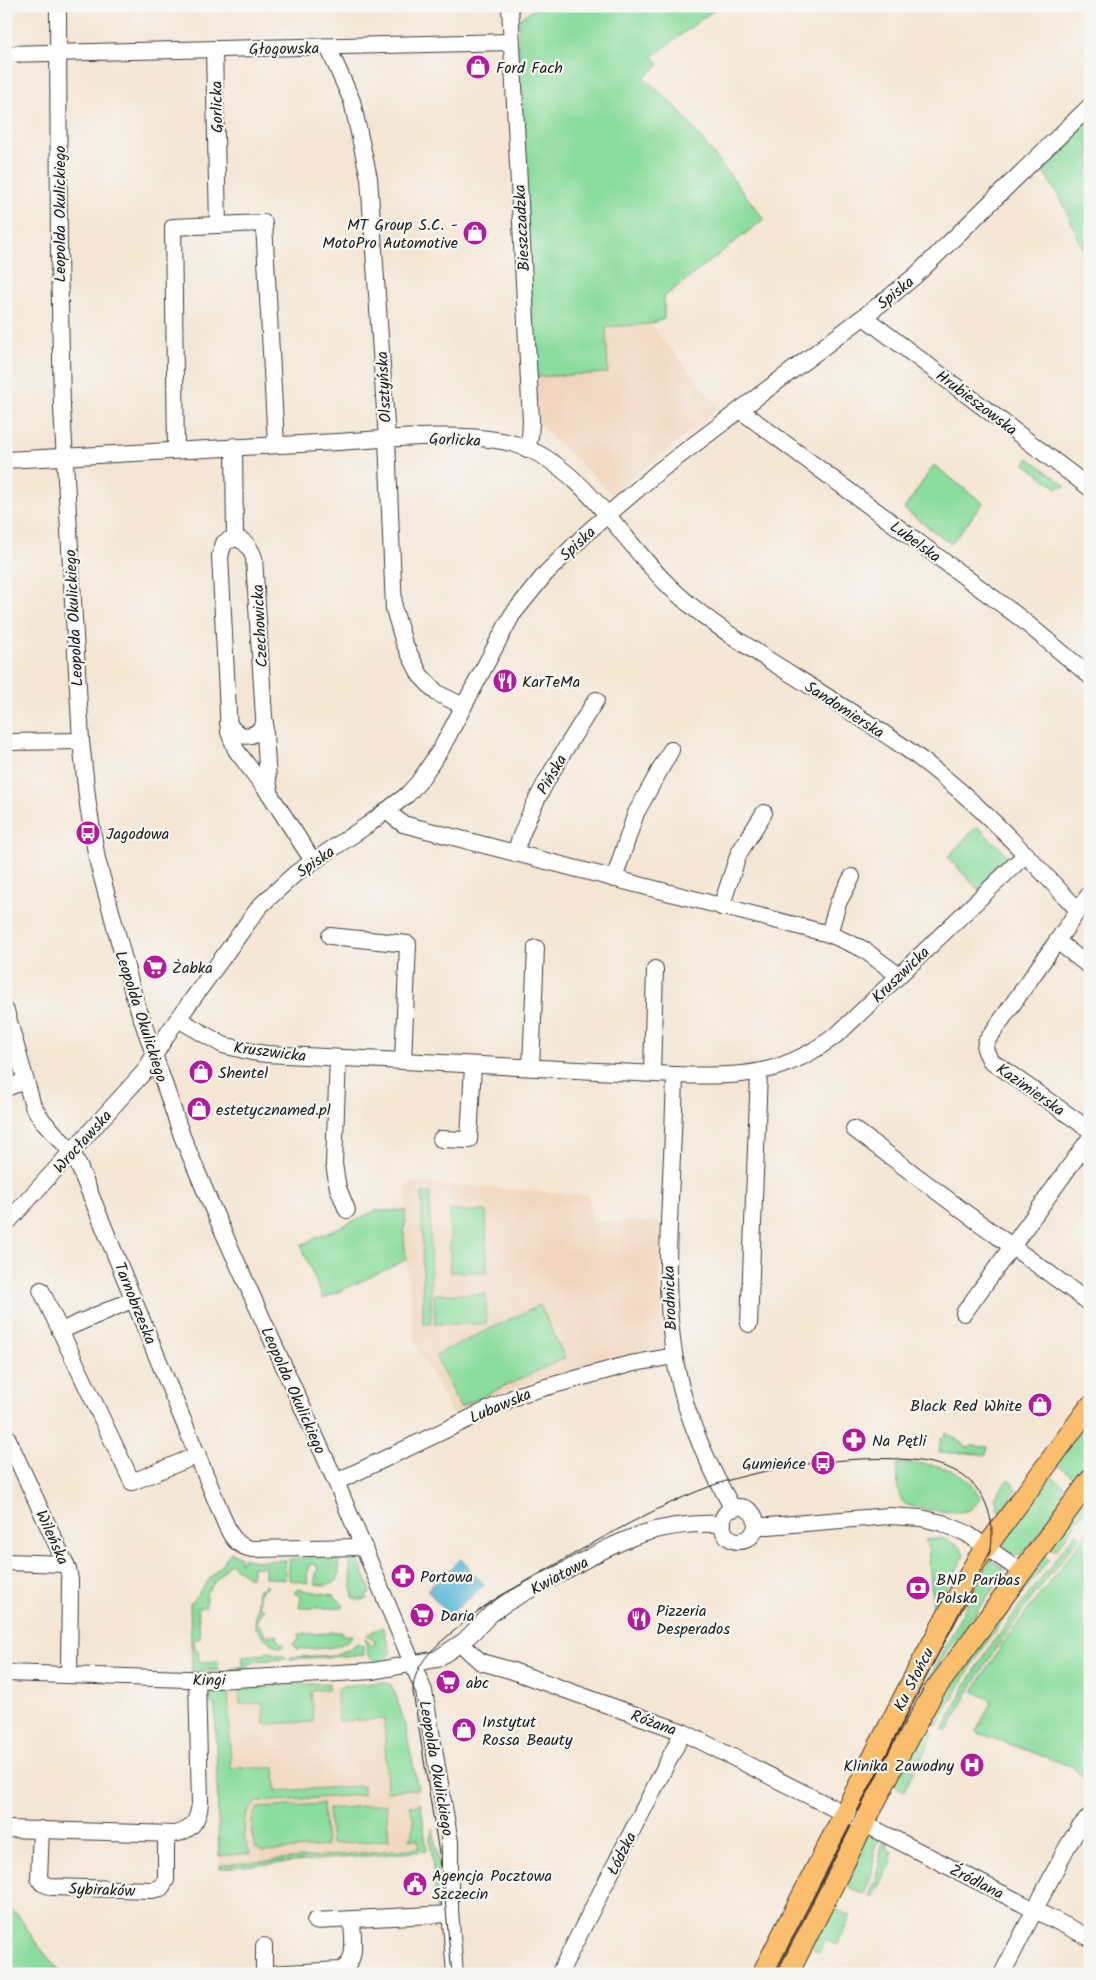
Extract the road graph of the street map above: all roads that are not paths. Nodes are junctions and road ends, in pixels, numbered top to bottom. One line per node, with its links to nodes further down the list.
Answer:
1 (58, 6): 6 (street, Leopolda Okulickiego)
2 (510, 6): 3 (street, Bieszczadzka)
3 (511, 42): 4 (street, Głogowska); 15 (street, Bieszczadzka)
4 (328, 47): 5 (street, Głogowska); 12 (street, Olsztyńska)
5 (214, 50): 6 (street, Głogowska); 9 (street, Gorlicka)
6 (58, 53): 7 (street, Głogowska); 17 (street, Leopolda Okulickiego)
7 (6, 54)
8 (1090, 106): 10 (street, Spiska)
9 (218, 225): 13 (street); 16 (street)
10 (864, 317): 11 (street, Spiska); 19 (street, Hrubieszowska)
11 (740, 410): 20 (street, Spiska); 22 (street, Lubelska)
12 (387, 439): 13 (street, Gorlicka); 15 (street, Gorlicka); 24 (street, Olsztyńska)
13 (276, 444): 14 (street, Gorlicka)
14 (234, 446): 16 (street, Gorlicka); 21 (street)
15 (527, 449): 20 (street, Gorlicka)
16 (176, 450): 17 (street, Gorlicka)
17 (64, 456): 18 (street, Gorlicka); 28 (street, Leopolda Okulickiego)
18 (6, 460)
19 (1090, 488)
20 (608, 515): 24 (street, Spiska); 34 (street, Sandomierska)
21 (235, 538): 25 (street, Czechowicka); 26 (street, Czechowicka)
22 (1090, 676)
23 (596, 700): 33 (street, Pińska)
24 (463, 706): 31 (street, Spiska)
25 (228, 723): 26 (street); 30 (street, Czechowicka)
26 (265, 723): 30 (street, Czechowicka)
27 (6, 742): 28 (street)
28 (81, 742): 50 (street, Leopolda Okulickiego)
29 (671, 750): 37 (street)
30 (271, 796): 35 (street, Czechowicka)
31 (386, 811): 33 (street); 35 (street, Spiska)
32 (764, 813): 39 (street)
33 (515, 853): 37 (street)
34 (1026, 854): 40 (street, Sandomierska); 47 (street, Kruszwicka)
35 (313, 861): 49 (street, Spiska)
36 (852, 877): 41 (street)
37 (614, 879): 39 (street)
38 (1090, 893): 40 (street)
39 (722, 907): 41 (street)
40 (1077, 909): 43 (street, Kazimierska)
41 (829, 934): 47 (street)
42 (330, 936): 52 (street)
43 (1057, 941): 45 (street); 61 (street, Kazimierska)
44 (536, 948): 54 (street)
45 (1090, 967)
46 (655, 969): 56 (street)
47 (898, 975): 55 (street, Kruszwicka)
48 (6, 1011): 58 (street, Tarnobrzeska)
49 (178, 1019): 50 (street, Spiska); 51 (street, Kruszwicka)
50 (153, 1055): 64 (street, Wrocławska); 79 (street, Leopolda Okulickiego)
51 (338, 1058): 52 (street, Kruszwicka); 65 (street)
52 (403, 1061): 53 (street, Kruszwicka)
53 (474, 1065): 54 (street, Kruszwicka); 63 (street)
54 (531, 1068): 56 (street, Kruszwicka)
55 (759, 1072): 57 (street, Kruszwicka); 72 (street)
56 (652, 1073): 57 (street, Kruszwicka)
57 (676, 1075): 74 (street, Brodnicka)
58 (25, 1082): 59 (street); 64 (street, Tarnobrzeska)
59 (6, 1088)
60 (854, 1129): 67 (street)
61 (1090, 1130)
62 (1090, 1138): 67 (street)
63 (441, 1139)
64 (72, 1152): 66 (street, Wrocławska); 69 (street, Tarnobrzeska)
65 (347, 1210)
66 (6, 1224)
67 (1011, 1247): 70 (street); 71 (street)
68 (41, 1290): 73 (street)
69 (134, 1299): 73 (street); 77 (street, Tarnobrzeska)
70 (1090, 1303)
71 (964, 1313)
72 (749, 1324)
73 (60, 1332): 77 (street)
74 (674, 1356): 79 (street, Lubawska); 80 (street, Brodnicka)
75 (1090, 1406): 84 (main road, Ku Słońcu)
76 (6, 1435): 86 (street, Wileńska)
77 (198, 1455): 83 (street, Tarnobrzeska)
78 (1090, 1480): 87 (main road, Ku Słońcu)
79 (336, 1482): 83 (street, Leopolda Okulickiego)
80 (733, 1509): 81 (street); 82 (street)
81 (722, 1524): 82 (street); 88 (street, Kwiatowa)
82 (756, 1526): 84 (street)
83 (364, 1547): 89 (street, Leopolda Okulickiego)
84 (986, 1547): 87 (street); 94 (main road, Ku Słońcu)
85 (6, 1562): 86 (street)
86 (66, 1564): 91 (street, Wileńska)
87 (1022, 1572): 96 (main road, Ku Słońcu)
88 (460, 1644): 89 (street, Kwiatowa); 93 (street, Różana)
89 (411, 1664): 92 (street, Kingi); 101 (street, Leopolda Okulickiego)
90 (6, 1673): 91 (street, Kingi)
91 (68, 1675): 92 (street, Kingi)
92 (197, 1680): 99 (street)
93 (683, 1732): 94 (street, Różana); 109 (street, Łódzka)
94 (844, 1813): 96 (street); 110 (main road, Ku Słońcu)
95 (1090, 1816): 100 (street)
96 (865, 1823): 100 (street, Źródlana); 111 (main road, Ku Słońcu)
97 (6, 1829): 98 (street)
98 (41, 1829): 99 (street); 99 (street, Sybiraków)
99 (166, 1834)
100 (1034, 1910): 104 (street, Źródlana); 112 (street)
101 (450, 1914): 102 (street); 108 (street, Leopolda Okulickiego)
102 (352, 1919): 103 (street); 107 (street)
103 (316, 1921)
104 (1090, 1938)
105 (264, 1946): 106 (street)
106 (264, 1974)
107 (270, 1974)
108 (456, 1974)
109 (558, 1974)
110 (762, 1974)
111 (788, 1974)
112 (1002, 1974)

